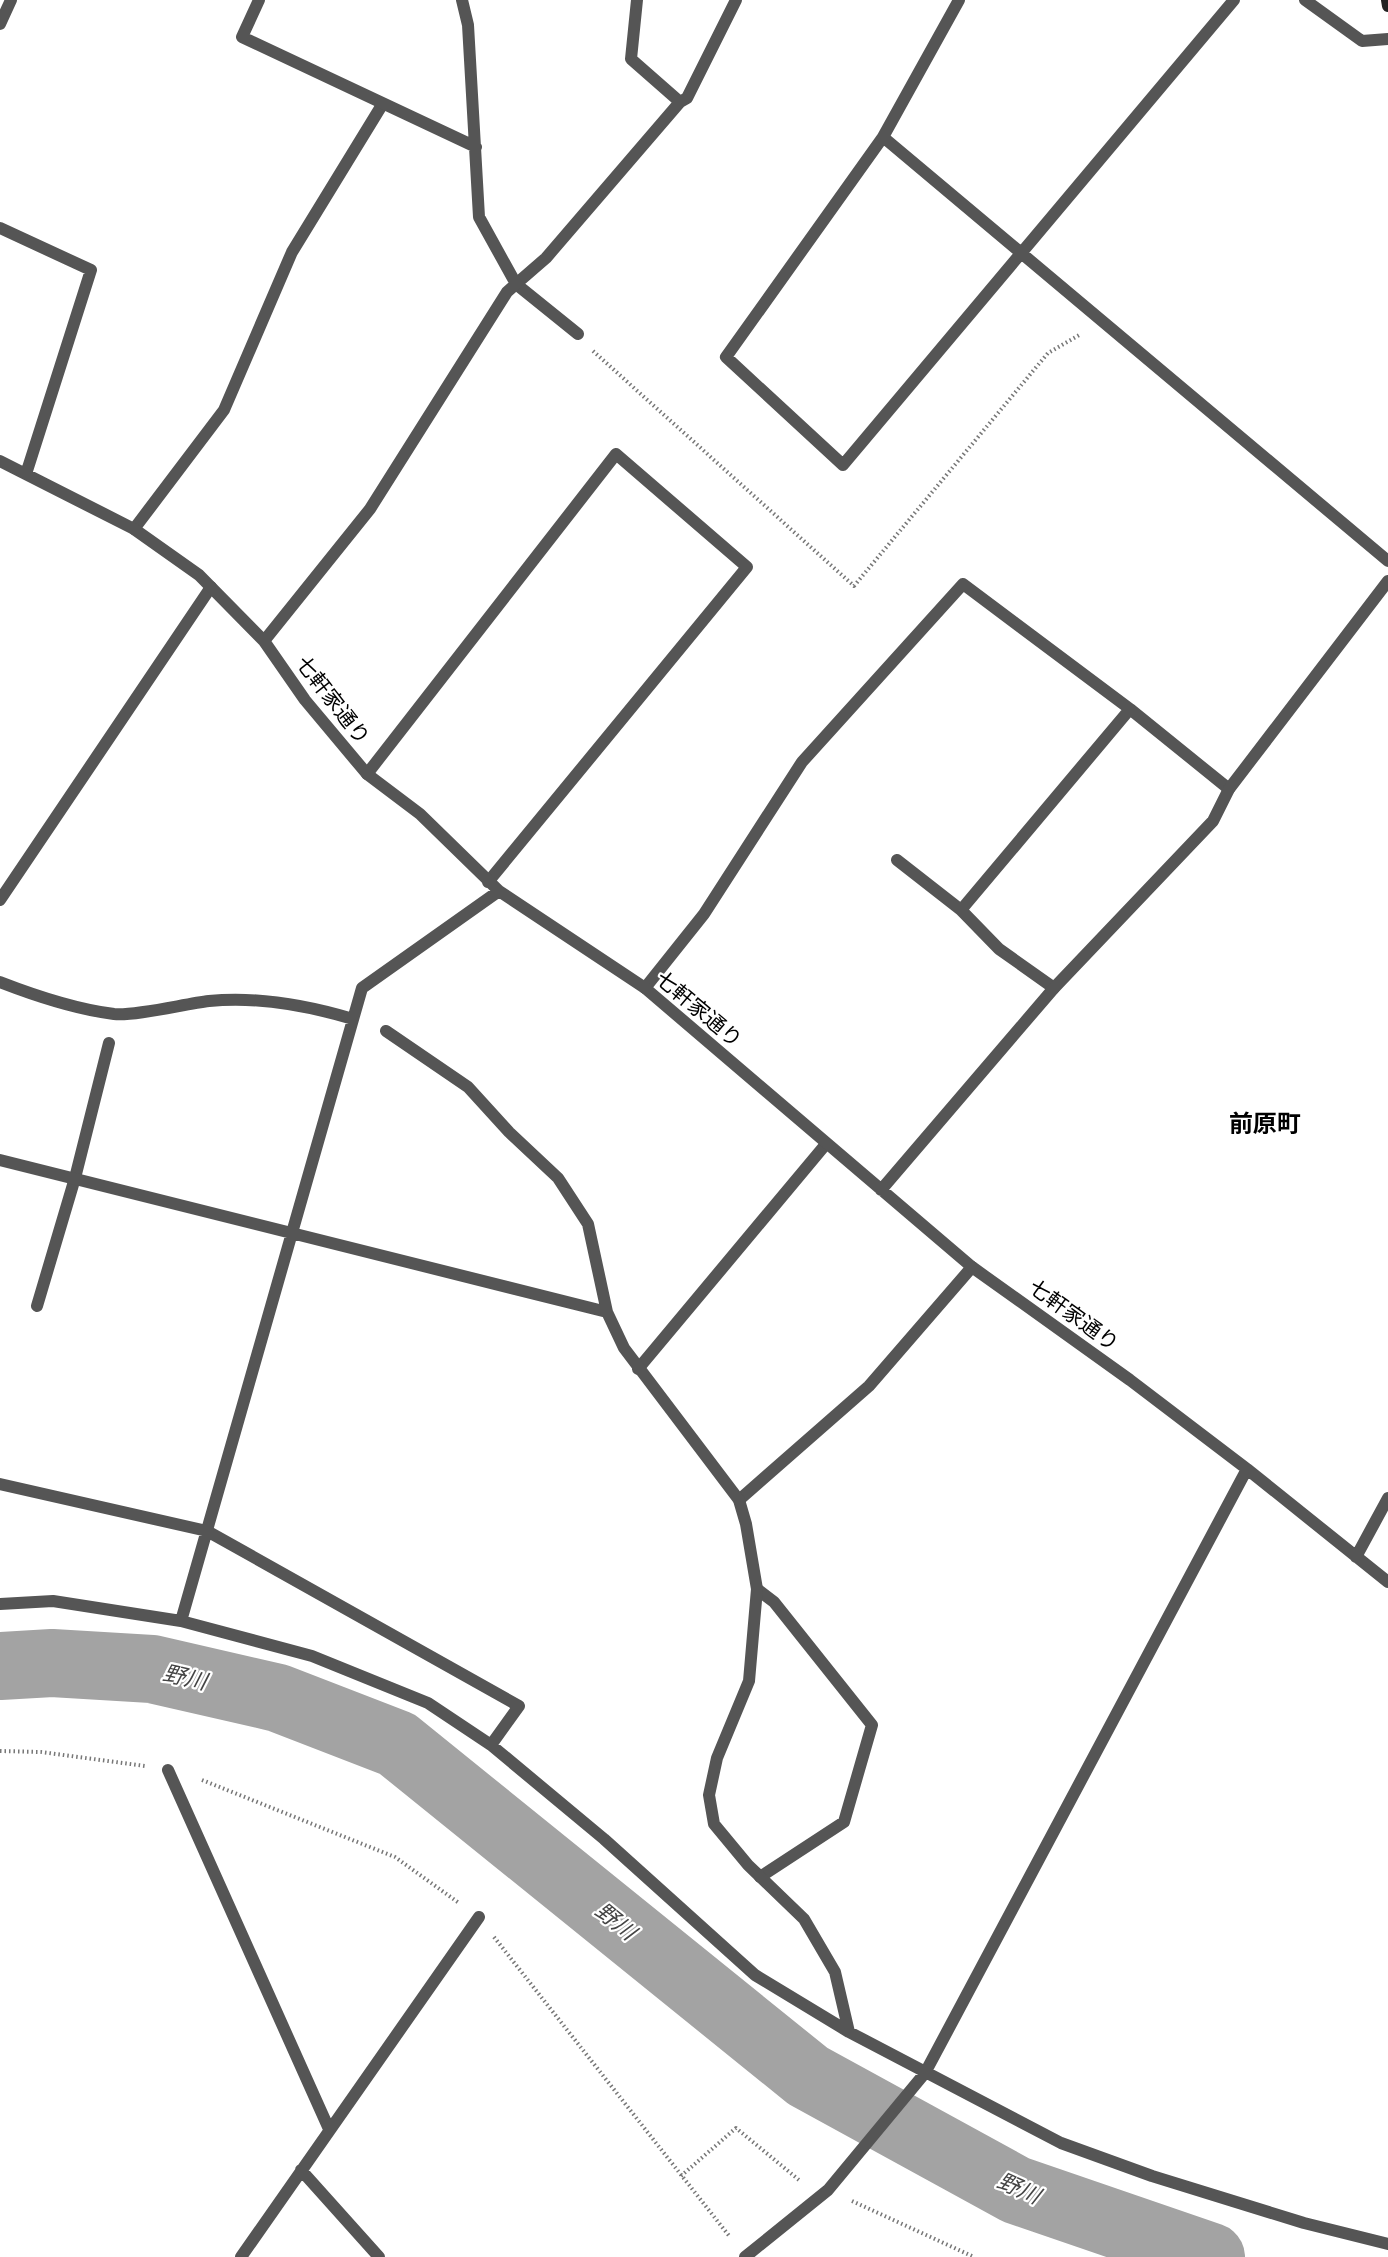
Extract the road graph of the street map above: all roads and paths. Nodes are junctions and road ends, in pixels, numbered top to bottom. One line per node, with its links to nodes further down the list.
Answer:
1 (11, 0): 11 (street)
2 (259, 0): 14 (street)
3 (462, 0): 16 (street)
4 (637, 0): 13 (street)
5 (736, 0): 13 (street)
6 (959, 0): 15 (street)
7 (1234, 0): 18 (street)
8 (1305, 0): 12 (street)
9 (1387, 0): 10 (street)
10 (1388, 6)
11 (0, 24)
12 (1388, 39)
13 (680, 102): 19 (street)
14 (382, 105): 16 (street); 23 (street)
15 (883, 138): 18 (street); 18 (street)
16 (477, 147): 19 (street)
17 (0, 228): 22 (street)
18 (1022, 255): 24 (street)
19 (516, 284): 20 (street); 27 (street)
20 (578, 334)
21 (0, 461): 22 (street, 七軒家通り)
22 (26, 474): 23 (street, 七軒家通り)
23 (134, 529): 26 (street, 七軒家通り)
24 (1388, 561)
25 (1388, 581): 30 (street)
26 (211, 587): 27 (street, 七軒家通り); 34 (street)
27 (264, 641): 29 (street, 七軒家通り)
28 (1130, 709): 30 (street); 35 (street); 37 (street)
29 (367, 774): 32 (street, 七軒家通り); 32 (street)
30 (1229, 789): 38 (street)
31 (897, 860): 35 (street)
32 (488, 882): 33 (street, 七軒家通り)
33 (499, 891): 37 (street, 七軒家通り); 39 (street)
34 (0, 900)
35 (961, 910): 38 (street)
36 (0, 981): 39 (street)
37 (645, 988): 42 (street, 七軒家通り)
38 (1054, 988): 45 (street)
39 (353, 1019): 46 (street)
40 (387, 1031): 49 (street)
41 (109, 1043): 44 (street)
42 (826, 1144): 45 (street, 七軒家通り); 50 (street)
43 (0, 1160): 44 (street)
44 (75, 1178): 46 (street); 48 (street)
45 (881, 1190): 47 (street, 七軒家通り)
46 (291, 1233): 49 (street); 55 (street)
47 (972, 1267): 51 (street, 七軒家通り); 54 (street)
48 (37, 1306)
49 (607, 1312): 50 (street)
50 (638, 1369): 54 (street)
51 (1247, 1469): 56 (street, 七軒家通り); 67 (street)
52 (0, 1484): 55 (street)
53 (1388, 1498): 56 (street)
54 (738, 1500): 58 (street)
55 (207, 1531): 60 (street); 61 (street)
56 (1356, 1557): 57 (street, 七軒家通り)
57 (1388, 1582)
58 (756, 1589): 64 (street); 64 (street)
59 (0, 1604): 60 (street)
60 (181, 1621): 61 (street)
61 (491, 1745): 66 (street)
62 (0, 1751): 63 (path)
63 (168, 1770): 65 (path); 68 (street)
64 (760, 1877): 66 (street)
65 (478, 1917): 68 (street); 70 (path)
66 (849, 2032): 67 (street)
67 (926, 2073): 71 (street); 72 (street)
68 (329, 2129): 69 (street)
69 (301, 2170): 73 (street); 74 (street)
70 (681, 2176): 71 (path); 75 (path)
71 (824, 2194): 75 (street); 76 (path)
72 (1388, 2244)
73 (241, 2257)
74 (379, 2257)
75 (746, 2257)
76 (974, 2257)

